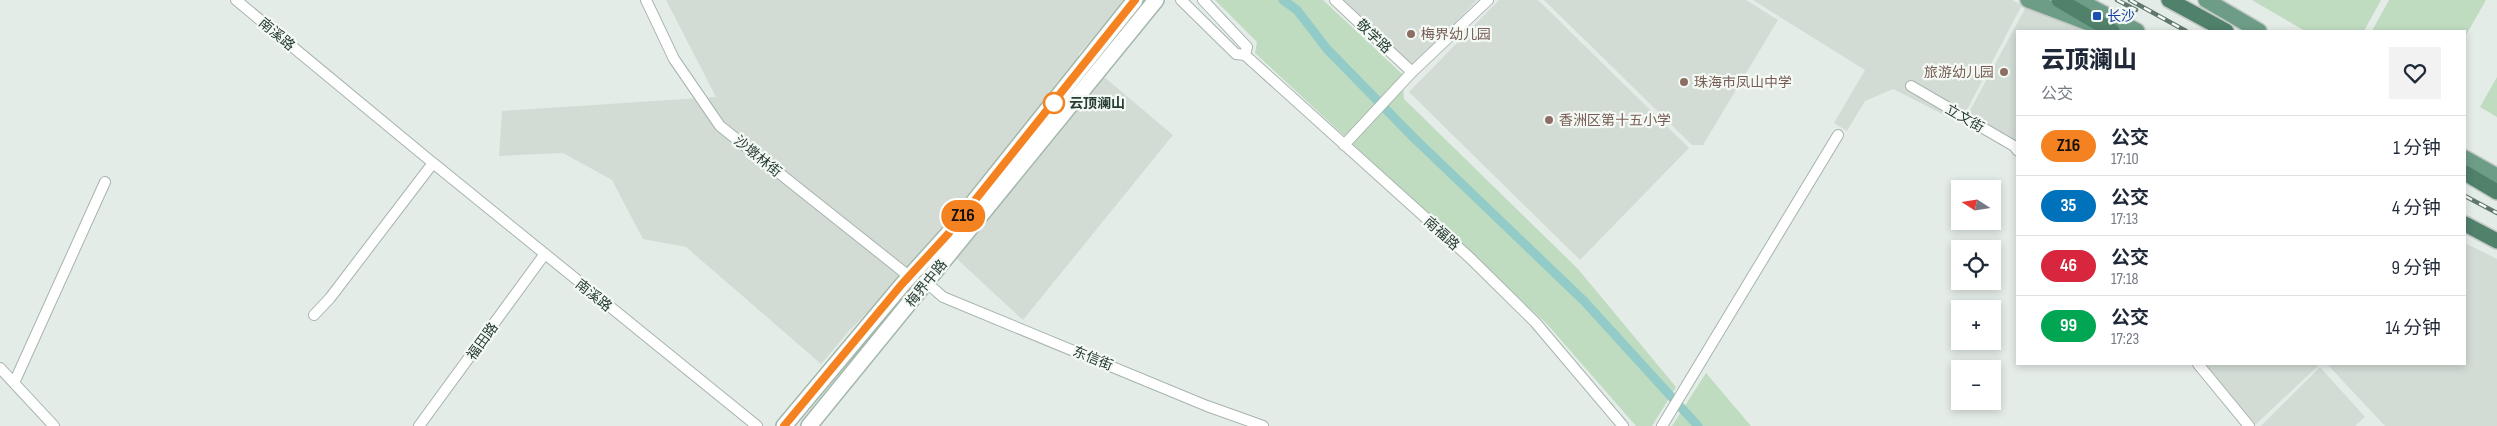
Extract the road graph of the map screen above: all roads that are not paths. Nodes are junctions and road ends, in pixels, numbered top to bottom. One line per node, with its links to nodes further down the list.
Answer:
1 (236, 0): 27 (street, 南溪路)
2 (646, 0): 37 (street, 沙墩林街)
3 (1135, 0): 37 (main road, 梅界中路)
4 (1156, 0): 38 (main road, 梅界中路)
5 (1181, 0): 20 (street)
6 (1203, 0): 20 (street)
7 (1335, 0): 21 (street, 敬学路)
8 (1488, 0): 21 (street)
9 (2028, 0): 16 (main road)
10 (2060, 0): 17 (highway)
11 (2078, 0): 18 (main road)
12 (2169, 0): 15 (highway)
13 (2182, 0): 15 (main road)
14 (2206, 0): 19 (main road)
15 (2222, 29)
16 (2108, 30)
17 (2109, 30)
18 (2135, 30)
19 (2257, 30)
20 (1245, 55): 24 (street, 南福路)
21 (1412, 72): 24 (street)
22 (1911, 86): 25 (street, 立文街)
23 (1838, 135): 50 (street)
24 (1344, 144): 49 (street, 南福路)
25 (2016, 148)
26 (2466, 159): 29 (main road)
27 (433, 163): 36 (street, 南溪路); 39 (street)
28 (2466, 174): 31 (highway)
29 (2497, 176)
30 (105, 182): 42 (street)
31 (2497, 192)
32 (2466, 217): 34 (main road)
33 (2466, 225): 35 (highway)
34 (2497, 233)
35 (2497, 241)
36 (544, 255): 44 (street, 福田路); 45 (street, 南溪路)
37 (910, 277): 46 (main road, 梅界中路)
38 (927, 283): 47 (main road, 梅界中路); 48 (street, 东信街)
39 (314, 315)
40 (2199, 365): 51 (street)
41 (0, 368): 42 (street)
42 (14, 383): 43 (street)
43 (54, 426)
44 (419, 426)
45 (757, 426)
46 (784, 426)
47 (809, 426)
48 (1262, 426)
49 (1623, 426)
50 (1662, 426)
51 (2249, 426)

